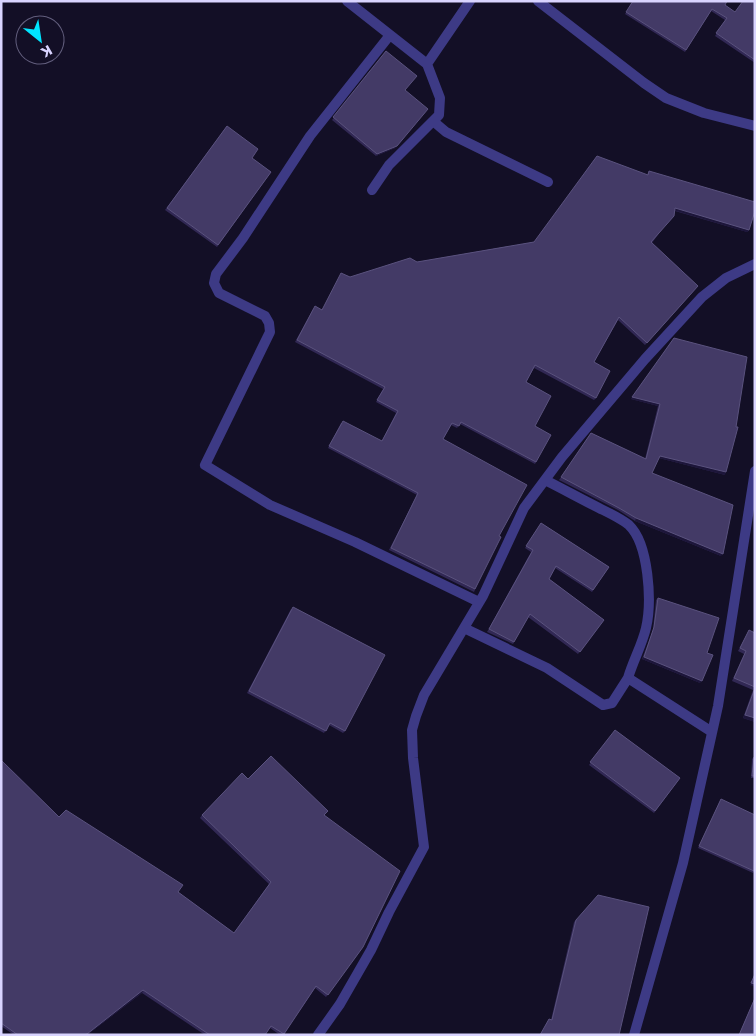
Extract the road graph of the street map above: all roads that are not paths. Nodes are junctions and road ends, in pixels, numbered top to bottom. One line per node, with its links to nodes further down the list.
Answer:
1 (347, 1): 4 (street)
2 (470, 1): 5 (street)
3 (538, 1): 7 (street)
4 (390, 35): 5 (street); 13 (street)
5 (427, 64): 6 (street)
6 (433, 121): 8 (street); 9 (street)
7 (755, 126)
8 (548, 182)
9 (372, 190)
10 (755, 264): 12 (street)
11 (755, 471): 16 (street)
12 (545, 480): 13 (street); 15 (street)
13 (479, 602): 14 (street)
14 (464, 628): 15 (street); 17 (street)
15 (628, 678): 16 (street)
16 (712, 732): 18 (street)
17 (318, 1035)
18 (634, 1035)

